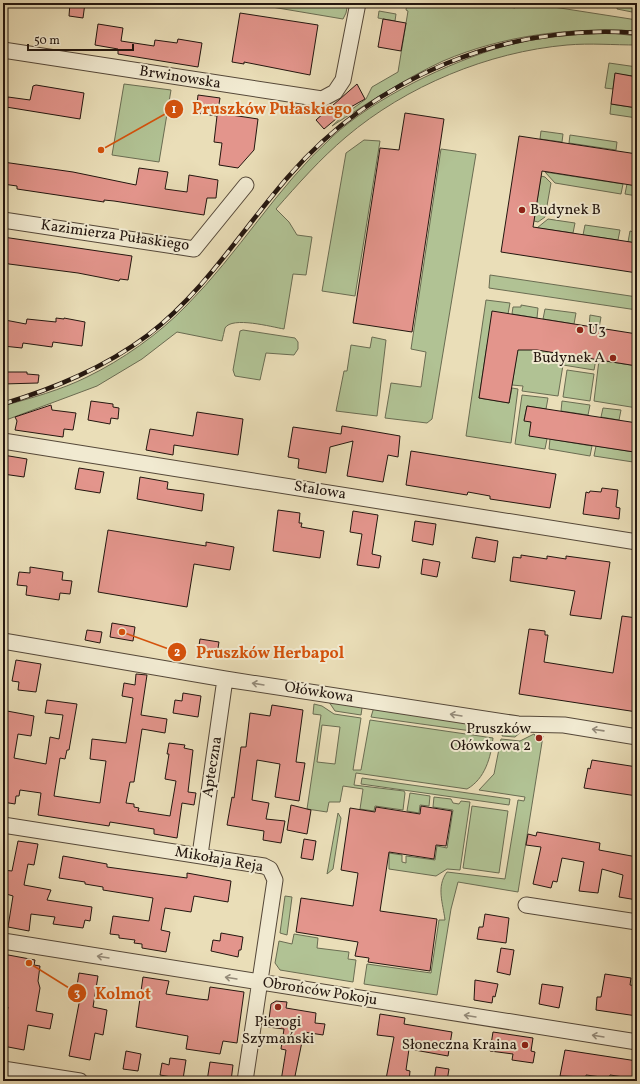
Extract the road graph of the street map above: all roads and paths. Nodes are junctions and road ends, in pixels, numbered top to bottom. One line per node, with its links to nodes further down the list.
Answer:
1 (358, 3): 2 (street, Brwinowska)
2 (3, 50)
3 (246, 184): 4 (street, Kazimierza Pułaskiego)
4 (3, 220)
5 (3, 441): 6 (street, Stalowa)
6 (637, 542)
7 (3, 641): 8 (street, Ołówkowa)
8 (225, 679): 9 (street, Ołówkowa, one-way to 8); 11 (street, Apteczna)
9 (637, 736)
10 (3, 825): 11 (street, Mikołaja Reja)
11 (200, 855): 15 (street, Mikołaja Reja)
12 (526, 905): 13 (street)
13 (637, 922)
14 (3, 941): 15 (street, Obrońców Pokoju, one-way to 14)
15 (260, 982): 16 (street, Obrońców Pokoju, one-way to 15); 19 (street, Mikołaja Reja)
16 (637, 1042)
17 (3, 1069): 18 (street)
18 (80, 1081)
19 (245, 1081)

